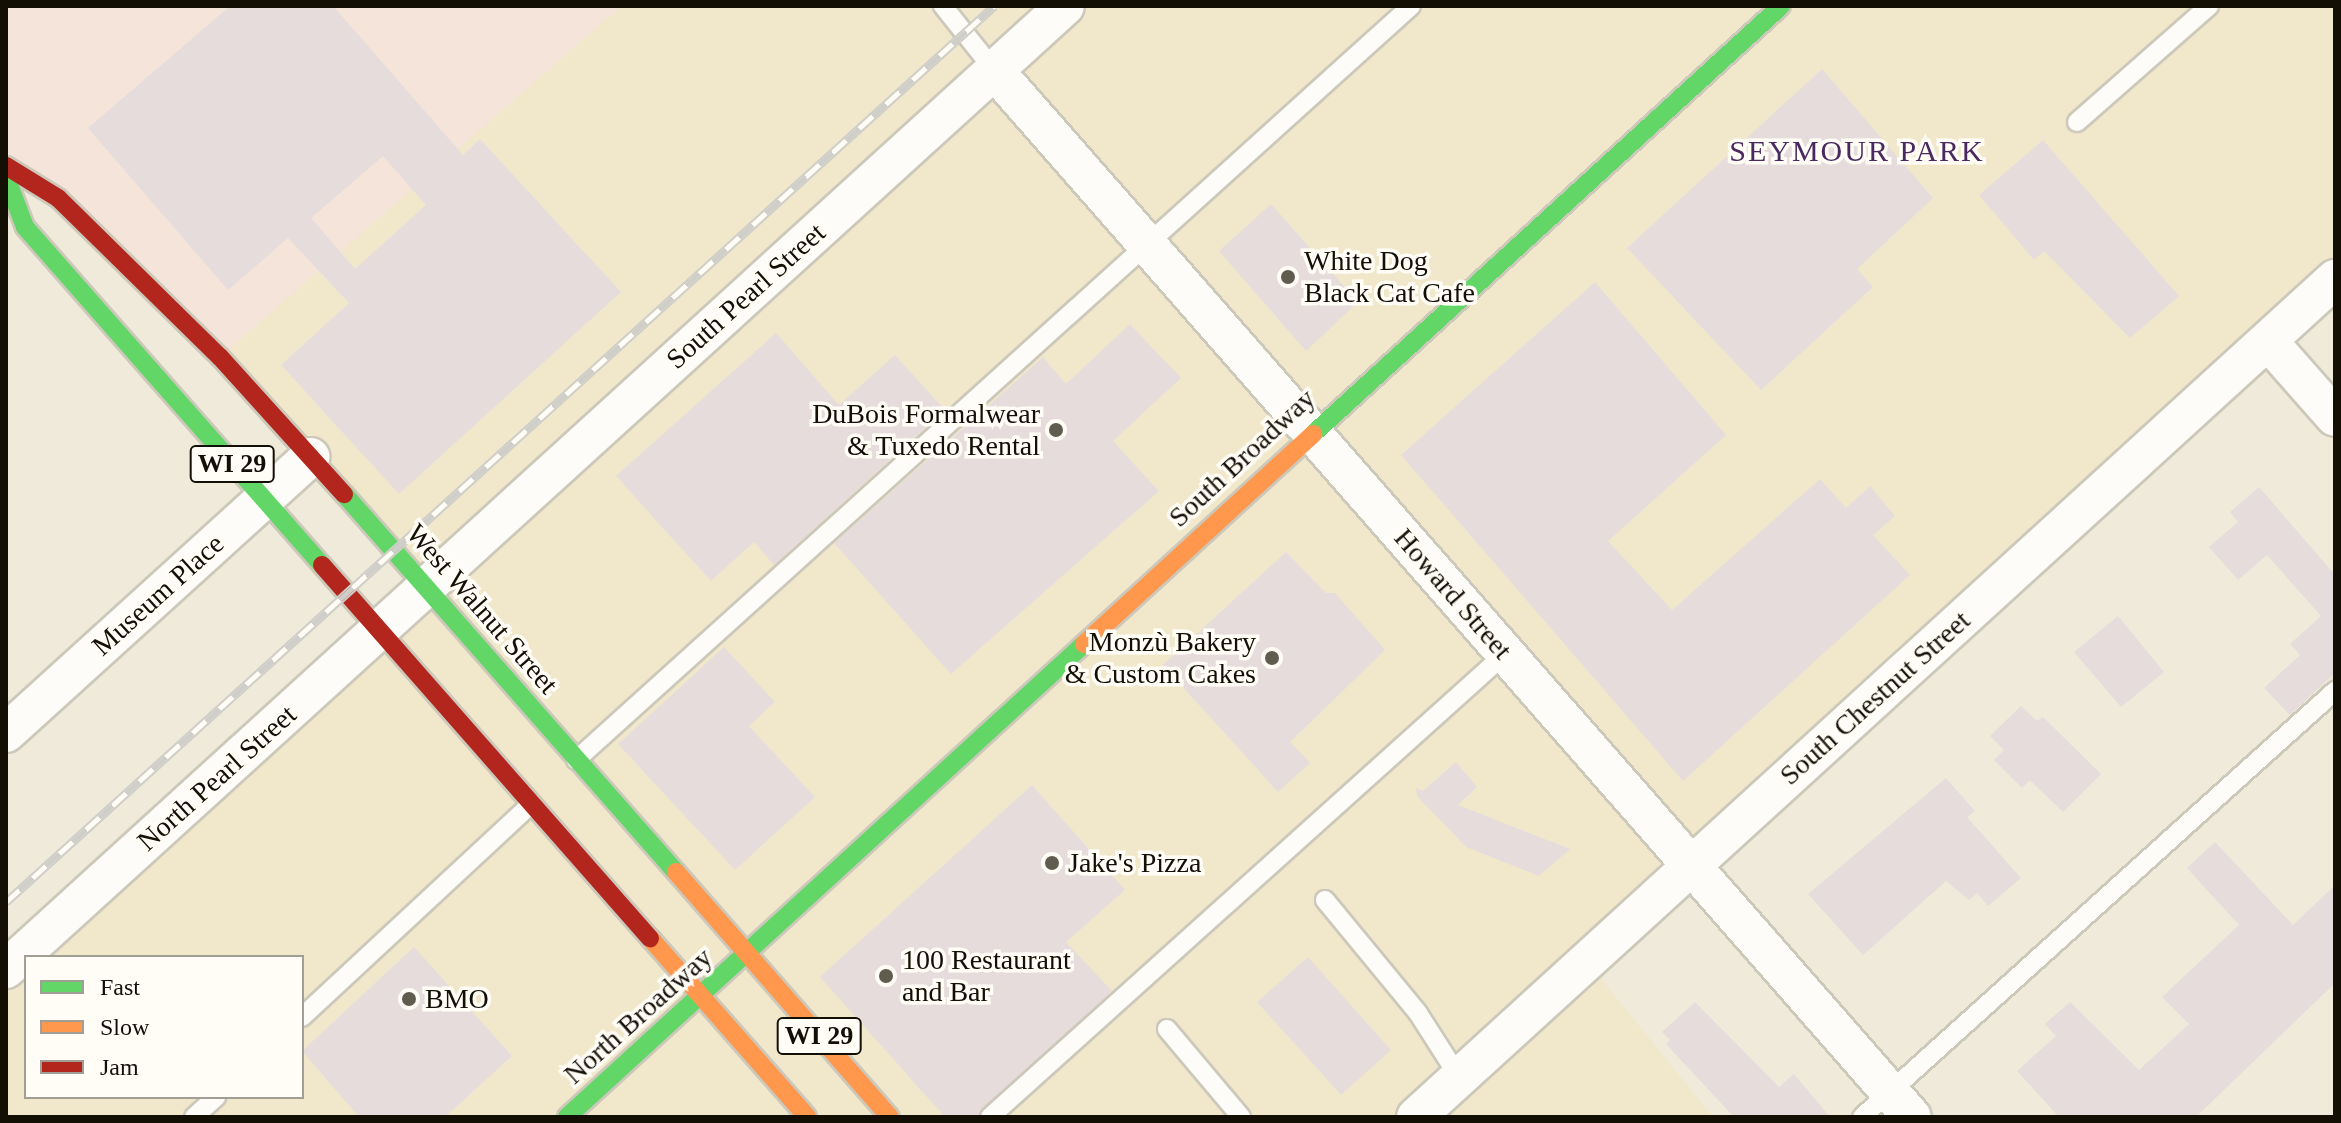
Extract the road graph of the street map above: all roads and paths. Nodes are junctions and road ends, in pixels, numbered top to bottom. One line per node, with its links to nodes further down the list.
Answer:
1 (943, 6): 6 (lane)
2 (1065, 6): 6 (street, South Pearl Street)
3 (1411, 6): 10 (lane)
4 (1781, 6): 14 (main road, South Broadway)
5 (2209, 6): 7 (lane)
6 (994, 70): 10 (street, Howard Street); 17 (street, South Pearl Street)
7 (2077, 122)
8 (6, 166): 15 (main road, West Walnut Street / WI 29)
9 (6, 177): 16 (main road, WI 29)
10 (1149, 246): 14 (street, Howard Street); 22 (lane)
11 (2335, 279): 12 (street, South Chestnut Street)
12 (2268, 341): 13 (street); 24 (street, South Chestnut Street)
13 (2335, 417)
14 (1312, 431): 19 (street, Howard Street); 26 (main road, South Broadway)
15 (310, 457): 16 (street, Museum Place); 17 (main road, West Walnut Street / WI 29)
16 (263, 500): 18 (main road, WI 29); 21 (street, Museum Place)
17 (427, 586): 18 (street, North Pearl Street); 22 (main road, West Walnut Street / WI 29)
18 (380, 629): 23 (main road, WI 29); 27 (street, North Pearl Street)
19 (1505, 654): 24 (street, Howard Street); 38 (lane)
20 (2335, 691): 33 (lane)
21 (6, 733)
22 (576, 761): 26 (main road, West Walnut Street / WI 29)
23 (531, 804): 28 (main road, WI 29); 29 (lane)
24 (1691, 865): 31 (street, South Chestnut Street); 33 (street, Howard Street)
25 (1325, 900): 31 (lane)
26 (746, 956): 28 (main road, North Broadway); 37 (main road, West Walnut Street / WI 29)
27 (6, 969)
28 (701, 997): 35 (main road, North Broadway); 36 (main road, WI 29)
29 (304, 1015)
30 (1167, 1029): 39 (lane)
31 (1459, 1077): 40 (street, South Chestnut Street)
32 (214, 1099): 34 (lane)
33 (1901, 1104): 41 (lane)
34 (194, 1117)
35 (567, 1117)
36 (807, 1117)
37 (890, 1117)
38 (990, 1117)
39 (1241, 1117)
40 (1416, 1117)
41 (1862, 1117)

